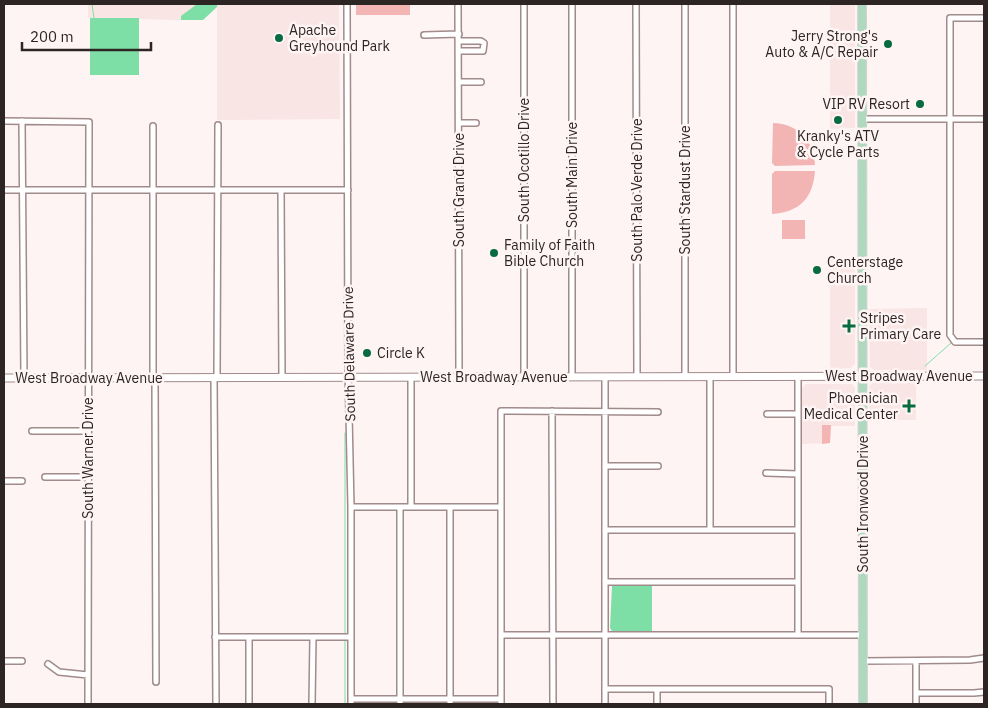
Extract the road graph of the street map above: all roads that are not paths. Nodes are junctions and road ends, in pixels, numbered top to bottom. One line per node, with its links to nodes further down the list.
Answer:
1 (348, 4): 31 (street, South Delaware Drive)
2 (458, 4): 10 (street, South Grand Drive)
3 (524, 4): 39 (street, South Ocotillo Drive)
4 (572, 4): 40 (street, South Main Drive)
5 (636, 4): 42 (street, South Palo Verde Drive)
6 (685, 4): 43 (street, South Stardust Drive)
7 (733, 4): 44 (street)
8 (862, 4): 18 (main road, South Ironwood Drive)
9 (984, 18): 16 (street)
10 (459, 34): 11 (street); 12 (street, South Grand Drive)
11 (424, 35)
12 (459, 41): 13 (street, South Grand Drive); 13 (street)
13 (458, 51): 14 (street, South Grand Drive)
14 (458, 82): 15 (street); 21 (street, South Grand Drive)
15 (481, 82)
16 (950, 118): 17 (street); 18 (street); 32 (street)
17 (984, 118)
18 (862, 119): 34 (main road, South Ironwood Drive)
19 (4, 121): 20 (street)
20 (22, 121): 26 (street); 27 (street, South Warner Drive)
21 (459, 123): 22 (street); 38 (street, South Grand Drive)
22 (476, 123)
23 (218, 125): 29 (street)
24 (153, 126): 28 (street)
25 (4, 190): 26 (street)
26 (23, 190): 27 (street); 47 (street)
27 (88, 190): 28 (street); 48 (street, South Warner Drive)
28 (153, 190): 29 (street); 49 (street)
29 (217, 190): 30 (street); 50 (street)
30 (281, 190): 31 (street); 51 (street)
31 (348, 190): 36 (street, South Delaware Drive)
32 (984, 342)
33 (710, 376): 43 (main road, West Broadway Avenue); 44 (main road, West Broadway Avenue); 73 (street)
34 (862, 376): 35 (main road, West Broadway Avenue); 45 (main road, West Broadway Avenue); 81 (main road, South Ironwood Drive)
35 (984, 376)
36 (348, 377): 37 (main road, West Broadway Avenue); 51 (main road, West Broadway Avenue); 67 (street, South Delaware Drive)
37 (411, 377): 38 (main road, West Broadway Avenue); 69 (street)
38 (459, 377): 39 (main road, West Broadway Avenue)
39 (524, 377): 40 (main road, West Broadway Avenue)
40 (572, 377): 41 (main road, West Broadway Avenue)
41 (605, 377): 42 (main road, West Broadway Avenue); 53 (street)
42 (636, 377): 43 (main road, West Broadway Avenue)
43 (685, 377)
44 (733, 377): 45 (main road, West Broadway Avenue)
45 (798, 377): 56 (street)
46 (4, 378): 47 (main road, West Broadway Avenue)
47 (24, 378): 48 (main road, West Broadway Avenue)
48 (88, 378): 49 (main road, West Broadway Avenue); 58 (street, South Warner Drive)
49 (154, 378): 50 (main road, West Broadway Avenue); 93 (street)
50 (216, 378): 51 (main road, West Broadway Avenue); 82 (street)
51 (282, 378)
52 (552, 411): 53 (street); 71 (street); 79 (street)
53 (605, 412): 54 (street); 59 (street)
54 (658, 412)
55 (767, 414): 56 (street)
56 (798, 414): 62 (street)
57 (32, 431): 58 (street)
58 (88, 431): 64 (street, South Warner Drive)
59 (605, 466): 60 (street); 72 (street)
60 (658, 466)
61 (766, 473): 62 (street)
62 (798, 474): 74 (street)
63 (45, 477): 64 (street)
64 (88, 477): 92 (street, South Warner Drive)
65 (4, 481): 66 (street)
66 (22, 481)
67 (351, 507): 68 (street); 85 (street, South Delaware Drive)
68 (400, 507): 69 (street); 99 (street)
69 (411, 507): 70 (street)
70 (450, 507): 71 (street); 100 (street)
71 (501, 507): 78 (street)
72 (605, 530): 73 (street); 75 (street)
73 (710, 530): 74 (street)
74 (798, 530): 76 (street)
75 (605, 582): 76 (street); 80 (street)
76 (798, 582): 77 (street)
77 (798, 634): 80 (street); 81 (street)
78 (501, 635): 79 (street); 101 (street)
79 (552, 635): 80 (street); 106 (street)
80 (605, 635): 94 (street)
81 (862, 635): 89 (main road, South Ironwood Drive)
82 (215, 637): 83 (street); 103 (street)
83 (249, 637): 84 (street); 104 (street)
84 (312, 637): 85 (street); 105 (street)
85 (347, 637): 98 (street, South Delaware Drive)
86 (984, 658): 90 (street)
87 (4, 661): 88 (street)
88 (22, 661)
89 (863, 661): 90 (street); 110 (main road, South Ironwood Drive)
90 (916, 661): 97 (street)
91 (48, 664): 92 (street)
92 (88, 675): 102 (street, South Warner Drive)
93 (156, 682)
94 (605, 689): 95 (street); 107 (street)
95 (657, 689): 108 (street); 109 (street)
96 (984, 692): 97 (street)
97 (916, 693): 111 (street)
98 (351, 702): 99 (street)
99 (400, 702): 100 (street)
100 (450, 702): 101 (street)
101 (501, 702)
102 (88, 704)
103 (216, 704)
104 (249, 704)
105 (312, 704)
106 (552, 704)
107 (605, 704)
108 (657, 704)
109 (829, 704)
110 (863, 704)
111 (916, 704)

